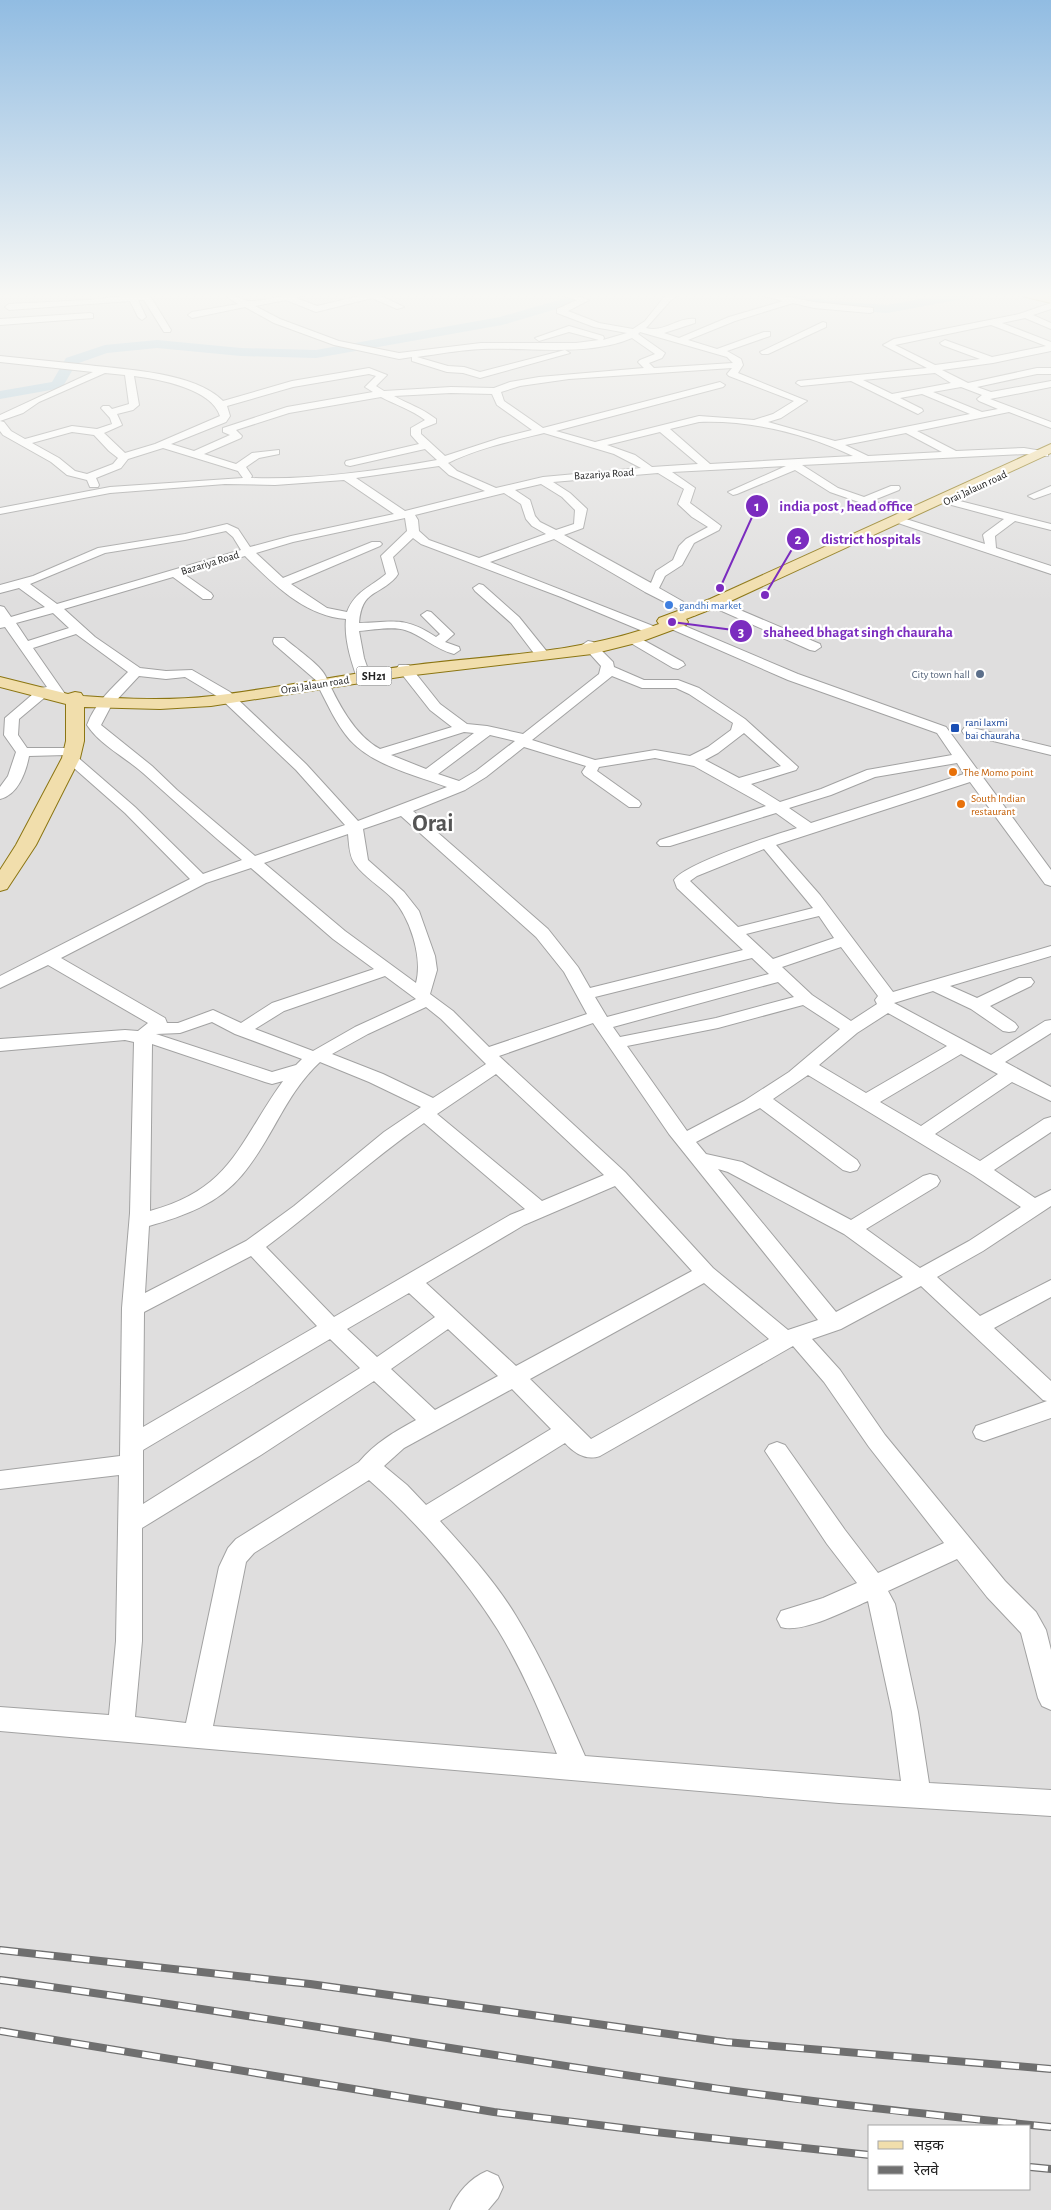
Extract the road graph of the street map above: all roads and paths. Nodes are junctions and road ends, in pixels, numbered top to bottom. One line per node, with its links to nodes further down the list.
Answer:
1 (41, 397): 20 (street)
2 (133, 397): 32 (street)
3 (209, 397): 15 (street)
4 (248, 397): 15 (street)
5 (363, 397): 30 (street)
6 (387, 397): 38 (street)
7 (498, 397): 31 (street)
8 (662, 397): 31 (street)
9 (706, 397): 14 (street)
10 (792, 397): 23 (street)
11 (891, 397): 17 (street)
12 (937, 397): 19 (street)
13 (986, 397): 16 (street)
14 (698, 402)
15 (221, 405): 25 (street)
16 (1011, 409): 19 (street); 26 (street)
17 (918, 411)
18 (681, 414): 22 (street)
19 (981, 415): 29 (street)
20 (0, 418)
21 (65, 420): 28 (street)
22 (693, 420): 23 (street); 27 (street)
23 (752, 423): 36 (street)
24 (0, 424): 33 (street)
25 (208, 424): 30 (street); 37 (street)
26 (1051, 425)
27 (662, 428): 39 (street); 50 (street)
28 (72, 429): 32 (street); 35 (street)
29 (906, 429): 34 (street); 43 (street)
30 (227, 430): 42 (street)
31 (543, 430): 39 (street); 47 (street)
32 (98, 432): 44 (street)
33 (4, 434): 35 (street)
34 (861, 438): 36 (street); 45 (street)
35 (24, 442): 54 (street)
36 (834, 444): 46 (street); 49 (street)
37 (163, 445): 42 (street); 44 (street)
38 (427, 445): 47 (street); 48 (street)
39 (597, 445): 53 (street)
40 (275, 452): 51 (street)
41 (1045, 454): 43 (street, Bazariya Road); 66 (main road, Orai Jalaun road / SH21); 93 (main road)
42 (193, 456): 51 (street)
43 (956, 456): 45 (street, Bazariya Road)
44 (124, 457): 54 (street)
45 (889, 459): 46 (street, Bazariya Road)
46 (867, 460): 49 (street, Bazariya Road)
47 (442, 461): 55 (street); 61 (street)
48 (350, 463)
49 (796, 464): 50 (street, Bazariya Road); 62 (street); 65 (street)
50 (707, 467): 52 (street, Bazariya Road)
51 (242, 469): 57 (street)
52 (662, 471): 53 (street, Bazariya Road); 87 (street)
53 (650, 472): 56 (street, Bazariya Road)
54 (88, 476): 63 (street)
55 (347, 477): 57 (street); 69 (street)
56 (543, 480): 60 (street, Bazariya Road); 75 (street)
57 (248, 482): 63 (street)
58 (895, 488): 65 (street)
59 (1051, 489): 64 (street)
60 (507, 490): 61 (street, Bazariya Road); 75 (street)
61 (493, 491): 69 (street, Bazariya Road)
62 (734, 492)
63 (94, 493): 68 (street)
64 (1034, 496)
65 (863, 500): 67 (street)
66 (948, 501): 70 (street); 71 (main road, Orai Jalaun road / SH21)
67 (876, 505)
68 (0, 512)
69 (406, 515): 72 (street, Bazariya Road); 74 (street)
70 (1013, 518): 73 (street); 77 (street)
71 (902, 521): 77 (street); 89 (main road, Orai Jalaun road / SH21)
72 (355, 526): 76 (street); 78 (street, Bazariya Road)
73 (1051, 527)
74 (413, 532): 79 (street); 80 (street)
75 (559, 535): 80 (street); 87 (street)
76 (376, 544): 79 (street); 83 (street)
77 (988, 550): 81 (street)
78 (248, 552): 82 (street, Bazariya Road); 83 (street); 84 (street)
79 (389, 554): 94 (street)
80 (479, 562): 97 (street)
81 (1051, 570)
82 (175, 573): 88 (street); 90 (street, Bazariya Road)
83 (284, 582): 94 (street)
84 (22, 584): 86 (street); 90 (street)
85 (479, 588): 105 (street)
86 (0, 589)
87 (649, 589): 93 (street)
88 (207, 596)
89 (720, 606): 93 (main road, Orai Jalaun road / SH21); 103 (street)
90 (56, 609): 95 (street, Bazariya Road); 96 (street)
91 (0, 610): 95 (street)
92 (427, 615): 100 (street)
93 (676, 621): 97 (main road, Orai Jalaun road / SH21); 98 (main road, Orai Jalaun road / SH21); 119 (street)
94 (352, 622): 100 (street); 111 (street)
95 (4, 623): 101 (street)
96 (78, 629): 101 (street); 110 (street)
97 (648, 629): 102 (main road, Orai Jalaun road / SH21)
98 (634, 639): 102 (main road, Orai Jalaun road / SH21); 107 (street)
99 (279, 641): 112 (street)
100 (436, 643): 104 (street)
101 (26, 646): 114 (street)
102 (590, 647): 105 (main road, Orai Jalaun road / SH21); 106 (main road, Orai Jalaun road / SH21); 108 (street)
103 (815, 647)
104 (454, 650)
105 (541, 653): 106 (main road, Orai Jalaun road / SH21)
106 (472, 661): 109 (main road, Orai Jalaun road / SH21)
107 (678, 665)
108 (608, 669): 117 (street); 122 (street)
109 (405, 670): 111 (main road, Orai Jalaun road / SH21); 118 (street)
110 (136, 672): 115 (street); 116 (street)
111 (363, 676): 112 (main road, Orai Jalaun road / SH21)
112 (322, 682): 115 (main road, Orai Jalaun road / SH21); 126 (street)
113 (1, 683): 114 (main road, Orai Jalaun road)
114 (59, 696): 116 (main road, Orai Jalaun road / SH21); 121 (street); 125 (main road)
115 (227, 697): 116 (main road, Orai Jalaun road / SH21); 138 (street)
116 (108, 702): 142 (street)
117 (740, 722): 128 (street); 132 (street)
118 (464, 728): 120 (street); 126 (street)
119 (953, 729): 123 (street); 127 (street); 143 (street)
120 (487, 730): 122 (street); 130 (street)
121 (5, 731): 124 (street)
122 (524, 740): 129 (street); 133 (street)
123 (1051, 751)
124 (23, 752): 125 (street); 134 (street)
125 (71, 754): 144 (street); 146 (main road)
126 (379, 754): 130 (street)
127 (961, 758): 131 (street); 136 (street)
128 (691, 761): 129 (street); 132 (street)
129 (594, 764): 135 (street)
130 (429, 774): 133 (street)
131 (973, 776): 139 (street); 145 (street)
132 (739, 783): 136 (street)
133 (460, 787): 137 (street)
134 (0, 795)
135 (634, 804)
136 (777, 806): 139 (street); 140 (street)
137 (403, 810): 138 (street); 158 (street)
138 (355, 826): 142 (street); 159 (street)
139 (809, 829): 141 (street)
140 (665, 843)
141 (766, 843): 147 (street); 148 (street)
142 (254, 861): 144 (street); 153 (street)
143 (1051, 864)
144 (200, 880): 152 (street)
145 (1051, 881)
146 (0, 885)
147 (823, 910): 148 (street); 149 (street)
148 (736, 932): 151 (street)
149 (844, 940): 154 (street); 161 (street)
150 (1051, 951): 157 (street)
151 (754, 952): 154 (street); 158 (street)
152 (48, 958): 156 (street); 168 (street)
153 (386, 970): 159 (street); 167 (street)
154 (775, 971): 160 (street); 163 (street)
155 (1026, 982): 162 (street)
156 (0, 983)
157 (934, 985): 161 (street); 162 (street)
158 (585, 994): 163 (street)
159 (425, 997): 172 (street); 173 (street)
160 (806, 999): 166 (street); 169 (street)
161 (887, 1001): 166 (street); 171 (street)
162 (977, 1005): 165 (street)
163 (600, 1020): 169 (street); 172 (street)
164 (1051, 1025): 174 (street)
165 (1009, 1027)
166 (851, 1029): 175 (street)
167 (241, 1030): 168 (street); 173 (street)
168 (146, 1035): 170 (street); 177 (street); 193 (street)
169 (616, 1043): 185 (street)
170 (0, 1045)
171 (960, 1046): 174 (street); 180 (street)
172 (492, 1060): 182 (street); 189 (street)
173 (312, 1061): 177 (street); 181 (street); 182 (street)
174 (992, 1063): 176 (street)
175 (808, 1066): 179 (street); 180 (street)
176 (1011, 1074): 178 (street); 184 (street)
177 (272, 1078): 181 (street)
178 (1049, 1091)
179 (760, 1099): 185 (street); 187 (street)
180 (866, 1102): 184 (street)
181 (276, 1107): 193 (street)
182 (429, 1110): 192 (street); 195 (street)
183 (1051, 1122): 188 (street)
184 (921, 1135): 188 (street)
185 (684, 1140): 186 (street)
186 (699, 1159): 194 (street); 202 (street)
187 (850, 1165)
188 (980, 1170): 191 (street)
189 (618, 1177): 192 (street); 196 (street)
190 (930, 1181): 194 (street)
191 (1044, 1205): 197 (street)
192 (540, 1210): 198 (street)
193 (140, 1221): 200 (street)
194 (851, 1229): 197 (street)
195 (253, 1246): 200 (street); 204 (street)
196 (706, 1273): 205 (street); 207 (street)
197 (921, 1277): 202 (street); 203 (street)
198 (411, 1282): 201 (street); 204 (street)
199 (1051, 1288): 203 (street)
200 (134, 1308): 214 (street)
201 (450, 1317): 206 (street); 207 (street)
202 (832, 1323): 205 (street)
203 (978, 1327): 208 (street)
204 (332, 1328): 206 (street); 214 (street)
205 (791, 1338): 211 (street); 219 (street)
206 (376, 1370): 210 (street); 218 (street)
207 (514, 1377): 210 (street); 211 (street)
208 (1051, 1394)
209 (1051, 1409): 212 (street)
210 (432, 1421): 215 (street)
211 (567, 1430): 217 (street)
212 (984, 1432)
213 (777, 1451): 220 (street)
214 (131, 1455): 216 (street); 218 (street)
215 (366, 1469): 217 (street); 225 (street)
216 (0, 1480)
217 (423, 1519): 226 (street)
218 (131, 1523): 224 (street)
219 (961, 1546): 220 (street); 222 (street)
220 (873, 1585): 221 (street); 227 (street)
221 (790, 1619)
222 (1051, 1698)
223 (0, 1719): 224 (street)
224 (121, 1728): 225 (street)
225 (197, 1737): 226 (street)
226 (576, 1768): 227 (street)
227 (917, 1795): 228 (street)
228 (1051, 1803)
229 (487, 2187): 230 (street)
230 (466, 2210)

